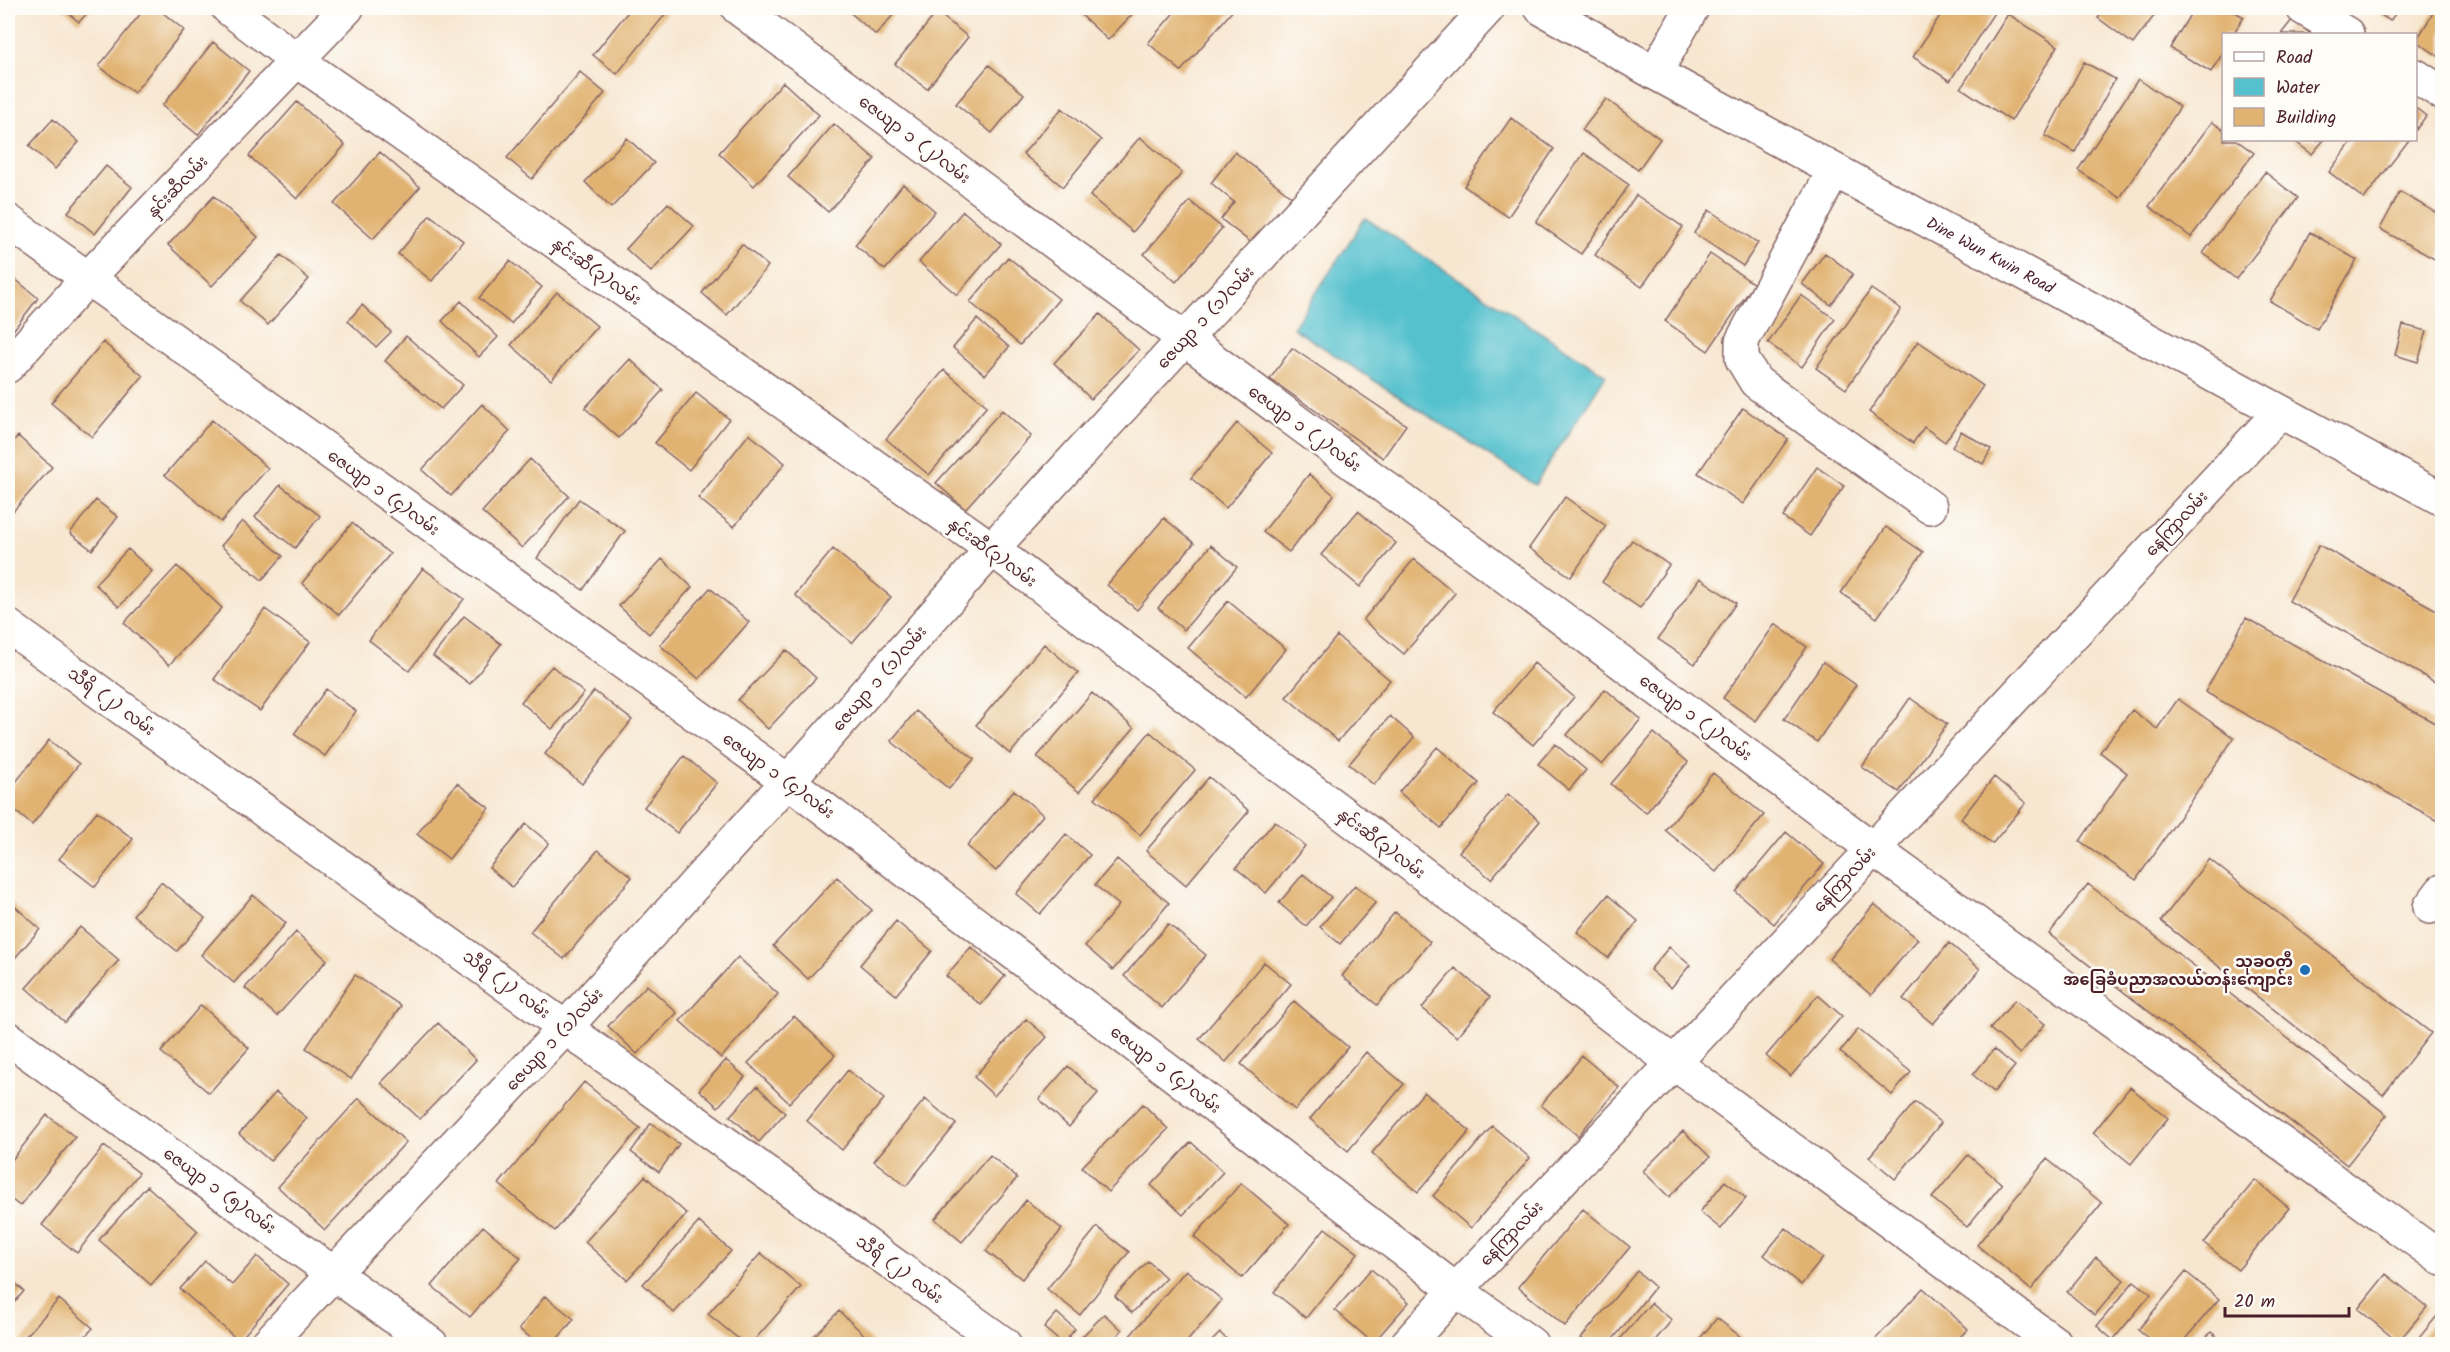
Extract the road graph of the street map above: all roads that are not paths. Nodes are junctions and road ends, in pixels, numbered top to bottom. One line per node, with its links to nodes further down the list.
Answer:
1 (228, 8): 9 (street, နှင်းဆီ(၃)လမ်း)
2 (347, 8): 9 (street, နှင်းဆီလမ်း)
3 (738, 8): 16 (street, ဇေယျာ ၁ (၂)လမ်း)
4 (1488, 8): 16 (street, ဇေယျာ ၁ (၁)လမ်း)
5 (1541, 8): 10 (street, Dine Wun Kwin Road)
6 (1692, 8): 10 (street)
7 (2303, 8): 8 (street)
8 (2345, 33)
9 (298, 61): 15 (street, နှင်းဆီလမ်း); 21 (street, နှင်းဆီ(၃)လမ်း)
10 (1655, 73): 13 (street, Dine Wun Kwin Road)
11 (2417, 77): 12 (street)
12 (2442, 93)
13 (1834, 171): 18 (street, Dine Wun Kwin Road); 20 (street)
14 (8, 220): 15 (street, ဇေယျာ ၁ (၄)လမ်း)
15 (87, 279): 17 (street, နှင်းဆီလမ်း); 23 (street, ဇေယျာ ၁ (၄)လမ်း)
16 (1184, 339): 21 (street, ဇေယျာ ၁ (၁)လမ်း); 24 (street, ဇေယျာ ၁ (၂)လမ်း)
17 (8, 366)
18 (2280, 412): 19 (street, Dine Wun Kwin Road); 24 (street, နေကြာလမ်း)
19 (2442, 500)
20 (1930, 507)
21 (992, 549): 23 (street, ဇေယျာ ၁ (၁)လမ်း); 27 (street, နှင်းဆီ(၃)လမ်း)
22 (8, 626): 25 (street, သီရိ (၂) လမ်း)
23 (788, 781): 25 (street, ဇေယျာ ၁ (၁)လမ်း); 30 (street, ဇေယျာ ၁ (၄)လမ်း)
24 (1872, 848): 27 (street, နေကြာလမ်း); 28 (street, ဇေယျာ ၁ (၂)လမ်း)
25 (566, 1027): 29 (street, ဇေယျာ ၁ (၁)လမ်း); 33 (street, သီရိ (၂) လမ်း)
26 (8, 1038): 29 (street, ဇေယျာ ၁ (၅)လမ်း)
27 (1674, 1063): 30 (street, နေကြာလမ်း); 36 (street, နှင်းဆီ(၃)လမ်း)
28 (2442, 1259)
29 (334, 1273): 31 (street, ဇေယျာ ၁ (၁)လမ်း); 32 (street, ဇေယျာ ၁ (၅)လမ်း)
30 (1456, 1290): 34 (street, နေကြာလမ်း); 35 (street, ဇေယျာ ၁ (၄)လမ်း)
31 (267, 1344)
32 (431, 1344)
33 (1004, 1344)
34 (1407, 1344)
35 (1531, 1344)
36 (2056, 1344)

